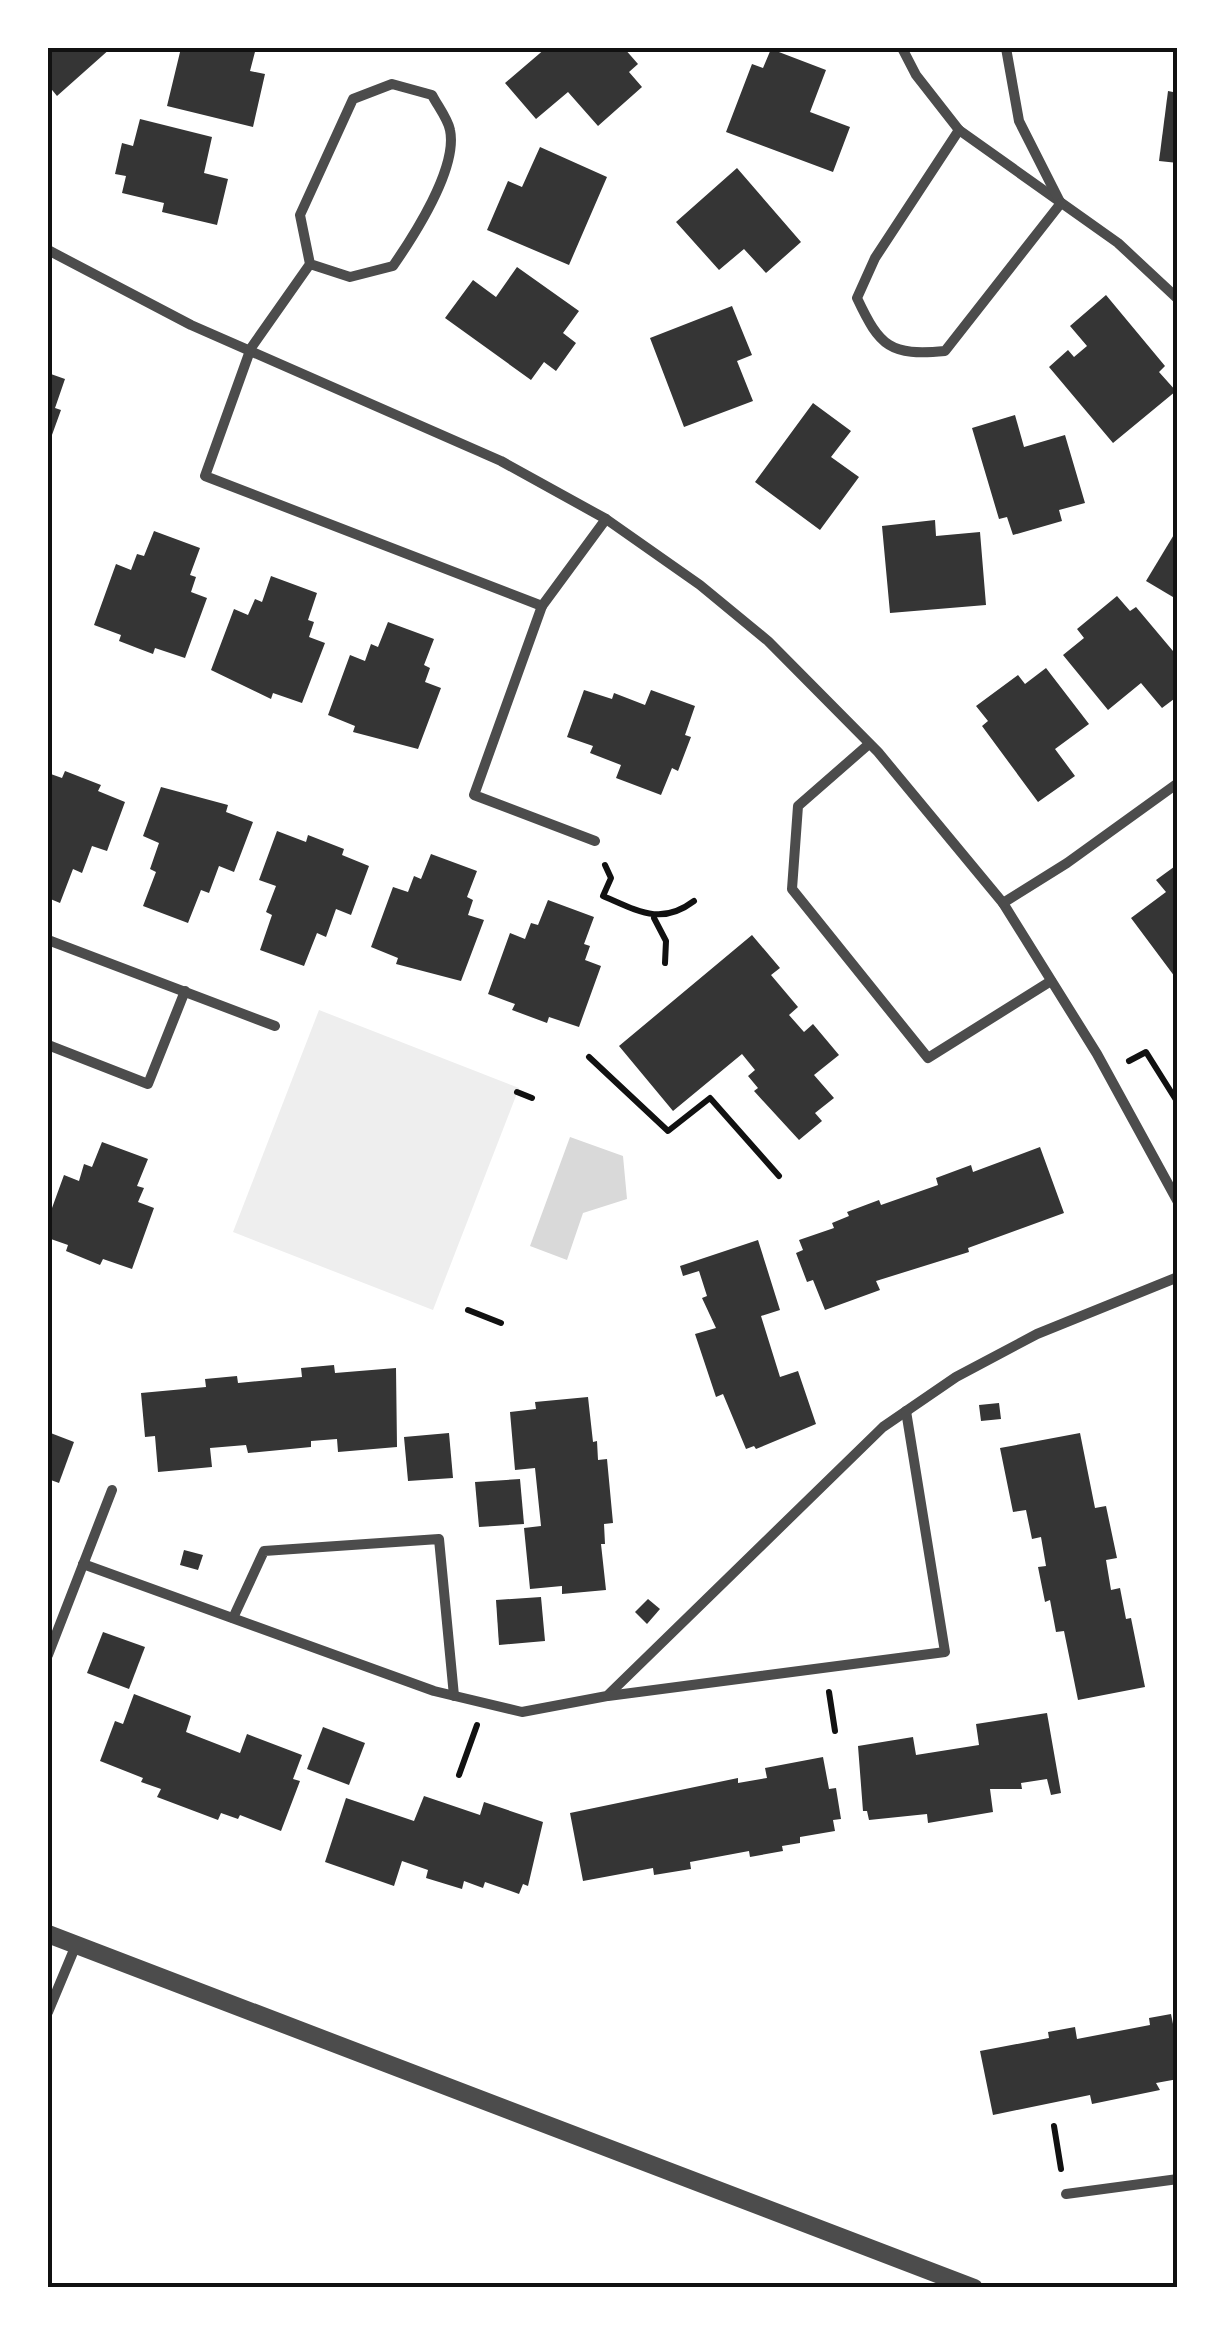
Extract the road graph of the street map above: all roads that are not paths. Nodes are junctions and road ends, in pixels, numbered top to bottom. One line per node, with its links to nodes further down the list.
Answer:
1 (902, 48): 3 (street)
2 (1006, 48): 4 (street)
3 (959, 130): 4 (street); 4 (street)
4 (1061, 202): 7 (street)
5 (48, 250): 8 (street)
6 (310, 264): 6 (street); 8 (street)
7 (1178, 299)
8 (252, 348): 9 (street); 10 (street)
9 (606, 519): 10 (street); 11 (street)
10 (542, 606): 13 (street)
11 (869, 744): 14 (street); 16 (street)
12 (1178, 783): 14 (street)
13 (595, 841)
14 (1003, 903): 16 (street)
15 (48, 940): 17 (street)
16 (1051, 981): 20 (street)
17 (185, 991): 18 (street); 19 (street)
18 (275, 1026)
19 (48, 1045)
20 (1178, 1202)
21 (1178, 1277): 22 (street)
22 (906, 1411): 28 (street); 28 (street)
23 (112, 1490): 24 (street)
24 (83, 1564): 25 (street); 26 (street)
25 (234, 1618): 27 (street); 27 (street)
26 (48, 1655)
27 (454, 1696): 28 (street)
28 (607, 1696)
29 (48, 1934): 30 (street)
30 (76, 1944): 31 (street); 34 (street)
31 (48, 2012)
32 (1178, 2179): 33 (street)
33 (1066, 2194)
34 (974, 2288)

